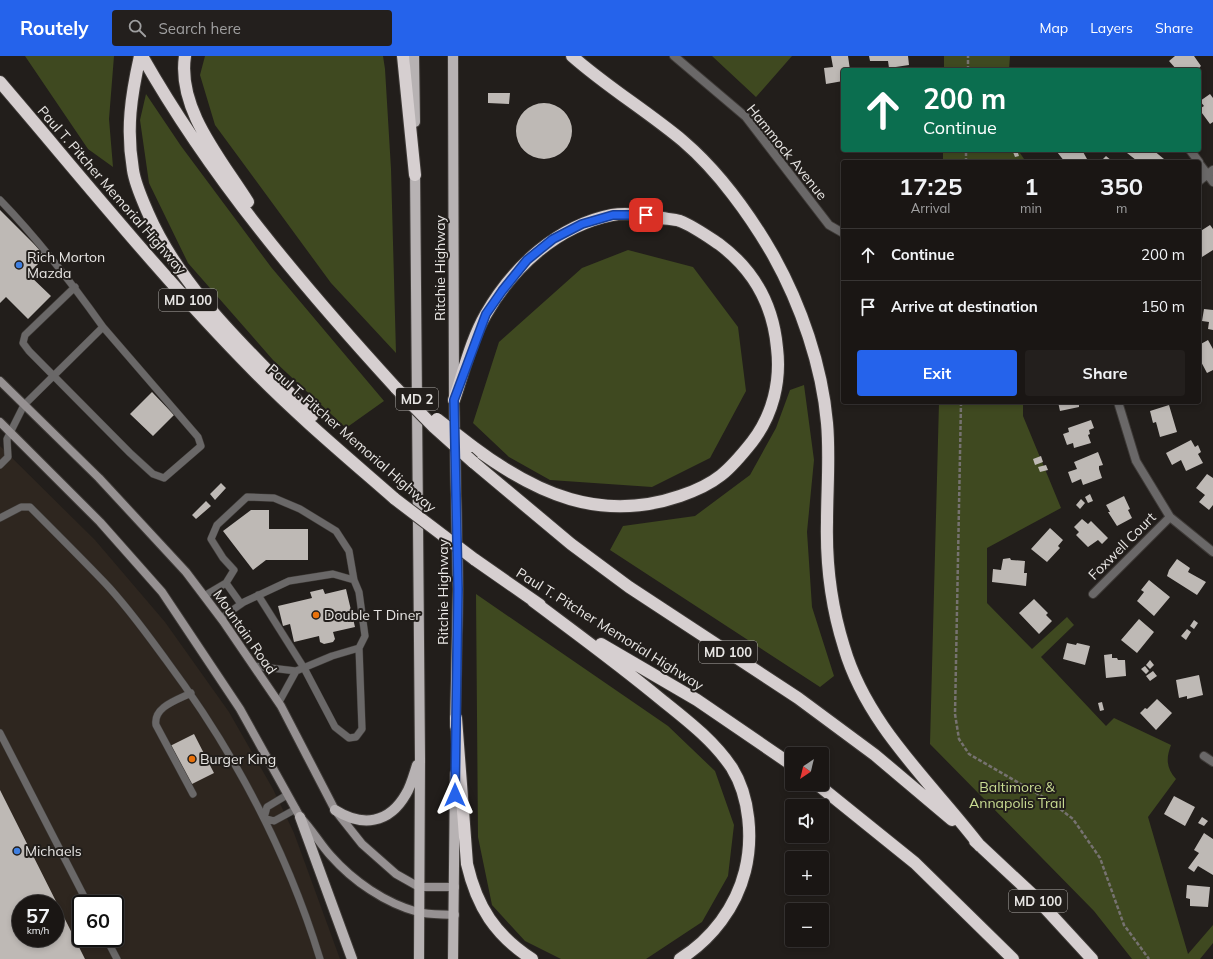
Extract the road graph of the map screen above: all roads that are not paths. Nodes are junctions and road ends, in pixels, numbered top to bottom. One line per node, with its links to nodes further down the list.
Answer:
1 (141, 56): 16 (highway, MD 100); 28 (highway)
2 (185, 56): 16 (highway)
3 (403, 56): 11 (highway)
4 (414, 56): 11 (main road, Ritchie Highway / MD 2)
5 (453, 56): 22 (main road, Ritchie Highway / MD 2)
6 (572, 56): 58 (highway)
7 (674, 56): 15 (street, Hammock Avenue)
8 (0, 82): 28 (highway, Paul T. Pitcher Memorial Highway / MD 100)
9 (1201, 164): 10 (street)
10 (1210, 172): 12 (street); 13 (street)
11 (415, 175): 49 (main road, Ritchie Highway / MD 2)
12 (1201, 179)
13 (1213, 182)
14 (0, 200): 17 (lane)
15 (841, 232)
16 (289, 267): 21 (highway, MD 100)
17 (75, 287): 18 (lane); 19 (lane)
18 (103, 326): 19 (lane); 19 (lane)
19 (53, 375): 23 (lane)
20 (0, 381): 23 (main road, Mountain Road)
21 (396, 388): 22 (highway, bridge); 58 (highway, MD 100, bridge)
22 (454, 400): 46 (main road, Ritchie Highway / MD 2)
23 (24, 404): 26 (lane); 36 (main road, Mountain Road)
24 (1119, 404): 29 (street)
25 (0, 422): 26 (main road)
26 (6, 437): 27 (lane); 54 (main road)
27 (0, 465)
28 (396, 499): 37 (highway, Paul T. Pitcher Memorial Highway / MD 100, bridge)
29 (1170, 517): 31 (street); 34 (street, Foxwell Court)
30 (0, 518): 44 (lane)
31 (1213, 552)
32 (354, 580): 33 (lane); 35 (lane); 40 (lane)
33 (226, 583): 36 (lane); 38 (lane)
34 (1093, 594)
35 (258, 595): 38 (lane); 42 (lane)
36 (204, 596): 39 (main road, Mountain Road)
37 (533, 601): 50 (highway, Paul T. Pitcher Memorial Highway / MD 100); 71 (highway)
38 (240, 604): 39 (lane)
39 (221, 618): 41 (main road, Mountain Road)
40 (359, 648): 42 (lane); 42 (lane)
41 (254, 666): 43 (lane); 45 (main road, Mountain Road)
42 (304, 668): 43 (lane)
43 (296, 671): 45 (lane)
44 (191, 693): 53 (lane); 57 (lane)
45 (278, 702): 55 (main road, Mountain Road)
46 (456, 718): 60 (main road, Ritchie Highway / MD 2); 70 (highway)
47 (0, 733): 61 (lane)
48 (1204, 756): 51 (street)
49 (420, 758): 55 (main road); 59 (main road, Ritchie Highway / MD 2)
50 (785, 760)
51 (1213, 762)
52 (826, 791): 72 (highway)
53 (193, 794)
54 (288, 794): 56 (main road); 57 (lane)
55 (335, 810): 59 (main road, Mountain Road)
56 (298, 813): 57 (lane); 62 (main road); 67 (main road)
57 (264, 818): 66 (lane)
58 (980, 846): 73 (highway, MD 100)
59 (419, 887): 60 (main road, Mountain Road); 62 (main road, Ritchie Highway / MD 2)
60 (455, 888): 63 (main road, Ritchie Highway / MD 2)
61 (83, 895)
62 (419, 912): 63 (main road); 68 (main road, Ritchie Highway / MD 2)
63 (455, 915): 69 (main road, Ritchie Highway / MD 2)
64 (111, 947): 65 (lane)
65 (117, 959)
66 (320, 959)
67 (352, 959)
68 (419, 959)
69 (453, 959)
70 (532, 959)
71 (680, 959)
72 (1013, 959)
73 (1092, 959)

